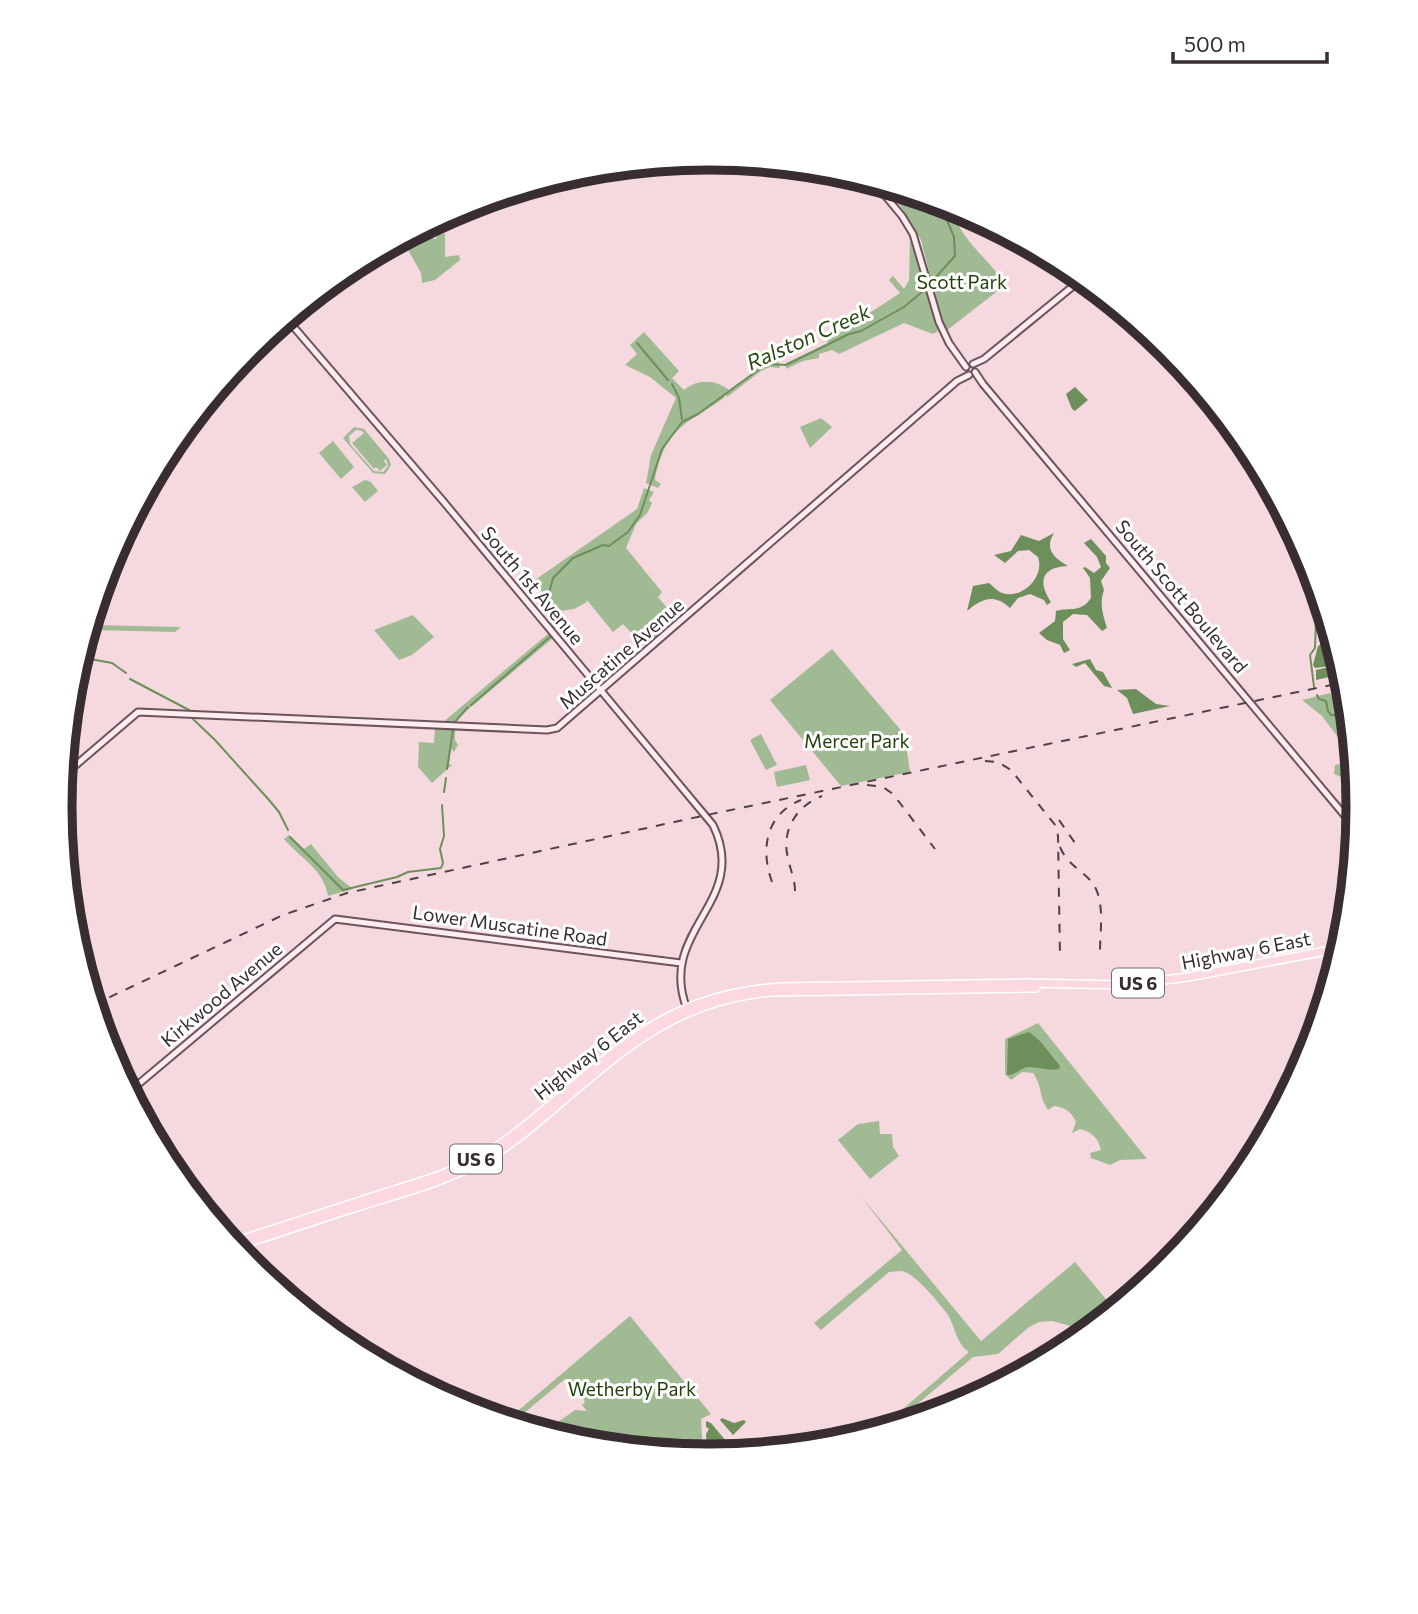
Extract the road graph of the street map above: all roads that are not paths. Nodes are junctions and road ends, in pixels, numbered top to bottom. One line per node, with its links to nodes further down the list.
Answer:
1 (883, 194): 4 (main road)
2 (1074, 285): 4 (main road, Muscatine Avenue)
3 (292, 325): 5 (main road, South 1st Avenue)
4 (971, 370): 5 (main road, Muscatine Avenue); 7 (main road, South Scott Boulevard)
5 (601, 690): 6 (main road, Muscatine Avenue); 10 (main road, South 1st Avenue)
6 (73, 767)
7 (1346, 818)
8 (335, 919): 10 (main road, Lower Muscatine Road); 12 (main road, Kirkwood Avenue)
9 (1330, 950): 11 (main road, Highway 6 East / US 6)
10 (681, 963): 11 (main road, South 1st Avenue)
11 (688, 1009): 13 (main road, Highway 6 East / US 6); 14 (main road, Highway 6 East / US 6)
12 (136, 1086)
13 (241, 1239)
14 (245, 1243)

